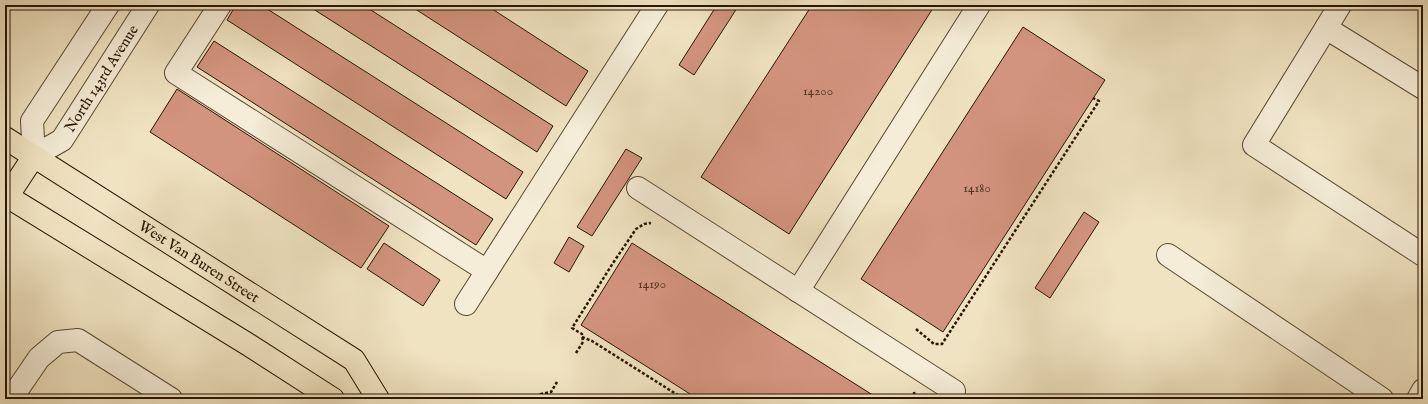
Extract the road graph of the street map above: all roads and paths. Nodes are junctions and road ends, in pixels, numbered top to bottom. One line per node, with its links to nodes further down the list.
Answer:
1 (108, 5): 11 (street)
2 (148, 5): 11 (street, North 143rd Avenue)
3 (220, 5): 17 (street)
4 (657, 5): 17 (street)
5 (979, 5): 18 (street)
6 (1340, 5): 7 (street)
7 (1326, 28): 8 (street); 15 (street)
8 (1423, 88)
9 (1093, 98): 20 (path)
10 (5, 138): 11 (main road, West Van Buren Street)
11 (34, 156): 13 (main road); 29 (main road, West Van Buren Street)
12 (638, 188): 18 (street)
13 (6, 197): 28 (main road)
14 (654, 223): 21 (path)
15 (1423, 254)
16 (1168, 255): 32 (street)
17 (487, 271): 19 (street)
18 (798, 291): 25 (street)
19 (466, 304)
20 (916, 329)
21 (582, 336): 22 (path); 31 (path)
22 (576, 353)
23 (557, 382): 30 (path)
24 (1423, 390): 33 (street)
25 (954, 391)
26 (11, 399): 27 (street)
27 (171, 399)
28 (333, 399)
29 (378, 399)
30 (538, 399)
31 (684, 399)
32 (1382, 399)
33 (1418, 399)

